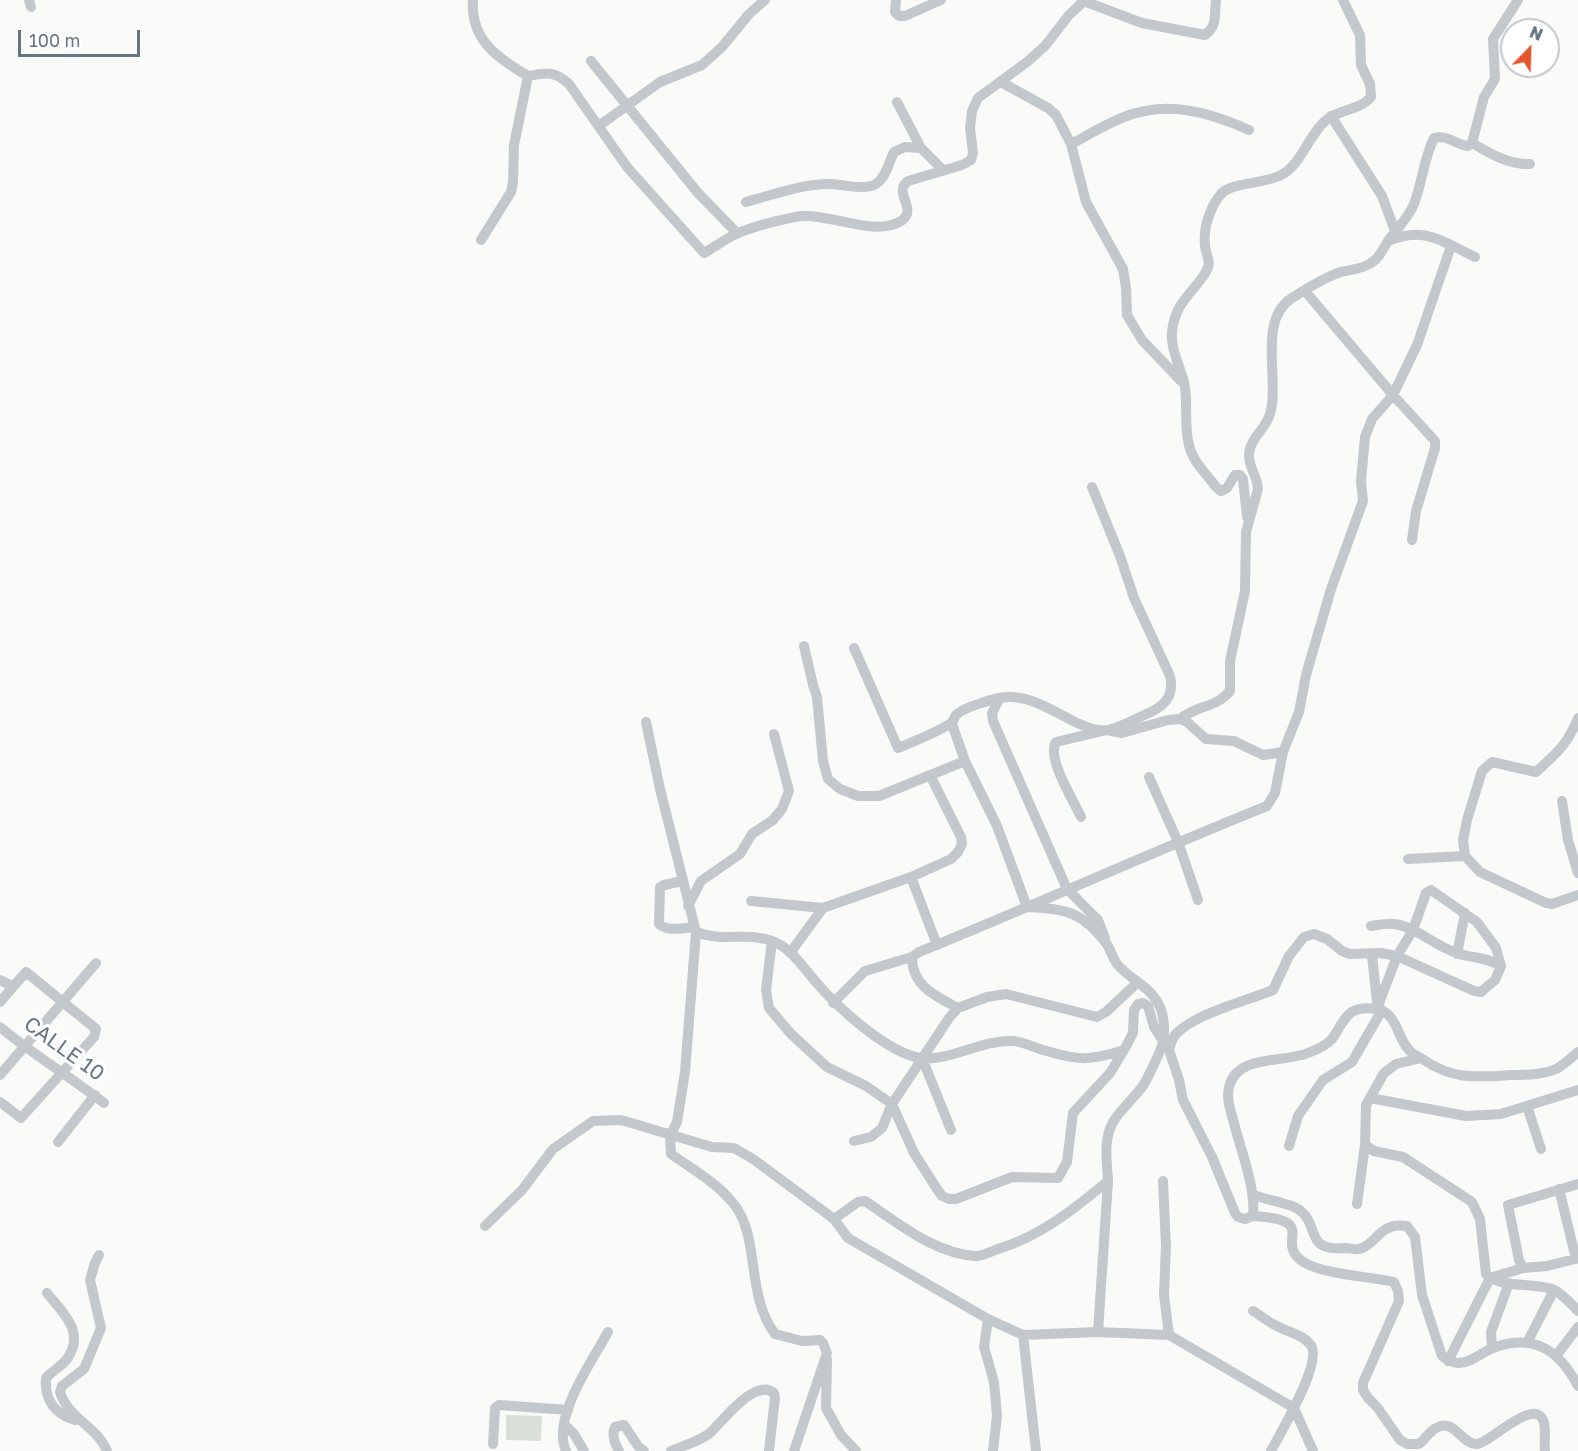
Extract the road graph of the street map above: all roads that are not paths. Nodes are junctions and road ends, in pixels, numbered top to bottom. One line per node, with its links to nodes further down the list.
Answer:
1 (473, 0): 10 (street)
2 (765, 0): 13 (street)
3 (896, 0): 4 (street)
4 (941, 0)
5 (1216, 0): 8 (street)
6 (1343, 0): 14 (street)
7 (1518, 0): 17 (street)
8 (1084, 1): 11 (street)
9 (591, 61): 13 (street)
10 (528, 76): 15 (street); 25 (street)
11 (1001, 82): 18 (street); 21 (street)
12 (897, 102): 19 (street)
13 (627, 105): 15 (street); 24 (street)
14 (1331, 116): 23 (street); 30 (street)
15 (600, 125): 24 (street)
16 (1248, 130): 18 (street)
17 (1472, 143): 20 (street); 23 (street)
18 (1071, 144): 30 (street)
19 (921, 148): 21 (street); 22 (street)
20 (1530, 164)
21 (943, 170): 24 (street)
22 (746, 202)
23 (1395, 231): 26 (street)
24 (737, 233)
25 (481, 240)
26 (1388, 242): 27 (street); 29 (street)
27 (1451, 246): 28 (street); 31 (street)
28 (1475, 257)
29 (1305, 291): 31 (street); 33 (street)
30 (1185, 385): 33 (street)
31 (1393, 395): 34 (street); 44 (street)
32 (1092, 487): 42 (street)
33 (1246, 532): 39 (street)
34 (1412, 540)
35 (804, 646): 46 (street)
36 (854, 648): 41 (street)
37 (1000, 698): 41 (street); 42 (street); 56 (street)
38 (1578, 718): 51 (street)
39 (1180, 719): 42 (street); 44 (street)
40 (646, 722): 55 (street)
41 (952, 724): 45 (street)
42 (1107, 730): 49 (street)
43 (774, 734): 60 (street)
44 (1283, 752): 50 (street)
45 (965, 761): 46 (street); 61 (street)
46 (930, 774): 54 (street)
47 (1149, 777): 50 (street)
48 (1562, 801): 53 (street)
49 (1082, 817)
50 (1178, 842): 56 (street); 58 (street)
51 (1465, 856): 52 (street); 57 (street)
52 (1408, 860)
53 (1578, 873)
54 (911, 877): 62 (street); 68 (street)
55 (682, 880): 60 (street); 65 (street)
56 (1067, 889): 61 (street); 69 (street)
57 (1578, 896)
58 (1198, 900)
59 (751, 901): 62 (street)
60 (688, 906): 65 (street)
61 (1027, 907): 68 (street); 69 (street)
62 (823, 908): 70 (street)
63 (1465, 914): 66 (street); 71 (street); 76 (street)
64 (1371, 926): 66 (street)
65 (695, 929): 67 (street); 102 (street)
66 (1413, 930): 71 (street); 73 (street)
67 (772, 940): 70 (street); 99 (street)
68 (937, 945): 74 (street)
69 (1109, 946): 78 (street)
70 (790, 953): 82 (street)
71 (1457, 954): 76 (street)
72 (1372, 955): 73 (street); 84 (street); 86 (street)
73 (1397, 956): 76 (street); 84 (street)
74 (912, 957): 82 (street); 83 (street)
75 (96, 963): 81 (street)
76 (1501, 966)
77 (0, 980): 79 (street)
78 (1138, 982): 83 (street); 86 (street)
79 (12, 986): 80 (street); 81 (street)
80 (0, 1002)
81 (62, 1003): 87 (street); 92 (street)
82 (833, 1003): 90 (street)
83 (958, 1008): 90 (street)
84 (1380, 1009): 91 (street); 106 (street); 112 (street)
85 (0, 1027): 87 (street, CALLE 10)
86 (1166, 1046): 88 (street); 108 (street); 114 (street)
87 (24, 1047): 92 (street, CALLE 10); 93 (street)
88 (1124, 1050): 90 (street); 99 (street)
89 (1578, 1052): 91 (street)
90 (922, 1058): 99 (street); 101 (street)
91 (1421, 1058): 96 (street)
92 (63, 1071): 95 (street, CALLE 10); 97 (street)
93 (0, 1075)
94 (1578, 1090): 100 (street)
95 (95, 1095): 98 (street, CALLE 10); 104 (street)
96 (1370, 1098): 100 (street); 105 (street)
97 (0, 1102)
98 (105, 1103)
99 (892, 1104): 103 (street)
100 (1527, 1106): 107 (street)
101 (951, 1130)
102 (670, 1136): 115 (street); 116 (street); 134 (street)
103 (854, 1141)
104 (58, 1142)
105 (1365, 1145): 113 (street); 120 (street)
106 (1289, 1146)
107 (1541, 1149)
108 (1108, 1181): 115 (street); 129 (street)
109 (1163, 1181): 131 (street)
110 (1578, 1184): 111 (street)
111 (1559, 1189): 118 (street); 119 (street)
112 (1254, 1195): 114 (street); 136 (street)
113 (1357, 1204)
114 (1253, 1216): 156 (street)
115 (834, 1219): 126 (street)
116 (485, 1226)
117 (99, 1255): 140 (street)
118 (1577, 1259): 119 (street)
119 (1523, 1268): 120 (street)
120 (1490, 1278): 121 (street); 136 (street)
121 (1509, 1283): 122 (street); 133 (street)
122 (1554, 1290): 125 (street); 132 (street)
123 (47, 1293): 140 (street)
124 (1253, 1311): 138 (street)
125 (1578, 1311)
126 (988, 1318): 130 (street); 152 (street)
127 (1578, 1328): 135 (street)
128 (608, 1332): 139 (street)
129 (1098, 1332): 130 (street); 131 (street)
130 (1023, 1335): 153 (street)
131 (1169, 1335): 138 (street)
132 (1528, 1341): 133 (street); 135 (street)
133 (1492, 1348): 136 (street)
134 (827, 1353): 150 (street); 151 (street)
135 (1556, 1356): 137 (street)
136 (1448, 1360)
137 (1578, 1386)
138 (1294, 1408): 154 (street); 155 (street)
139 (568, 1410): 141 (street); 142 (street)
140 (81, 1422): 143 (street)
141 (564, 1424): 144 (street); 145 (street)
142 (493, 1444)
143 (107, 1451)
144 (566, 1451)
145 (584, 1451)
146 (618, 1451): 147 (street)
147 (644, 1451)
148 (671, 1451): 149 (street)
149 (769, 1451)
150 (794, 1451)
151 (856, 1451)
152 (993, 1451)
153 (1036, 1451)
154 (1270, 1451)
155 (1313, 1451)
156 (1545, 1451)

